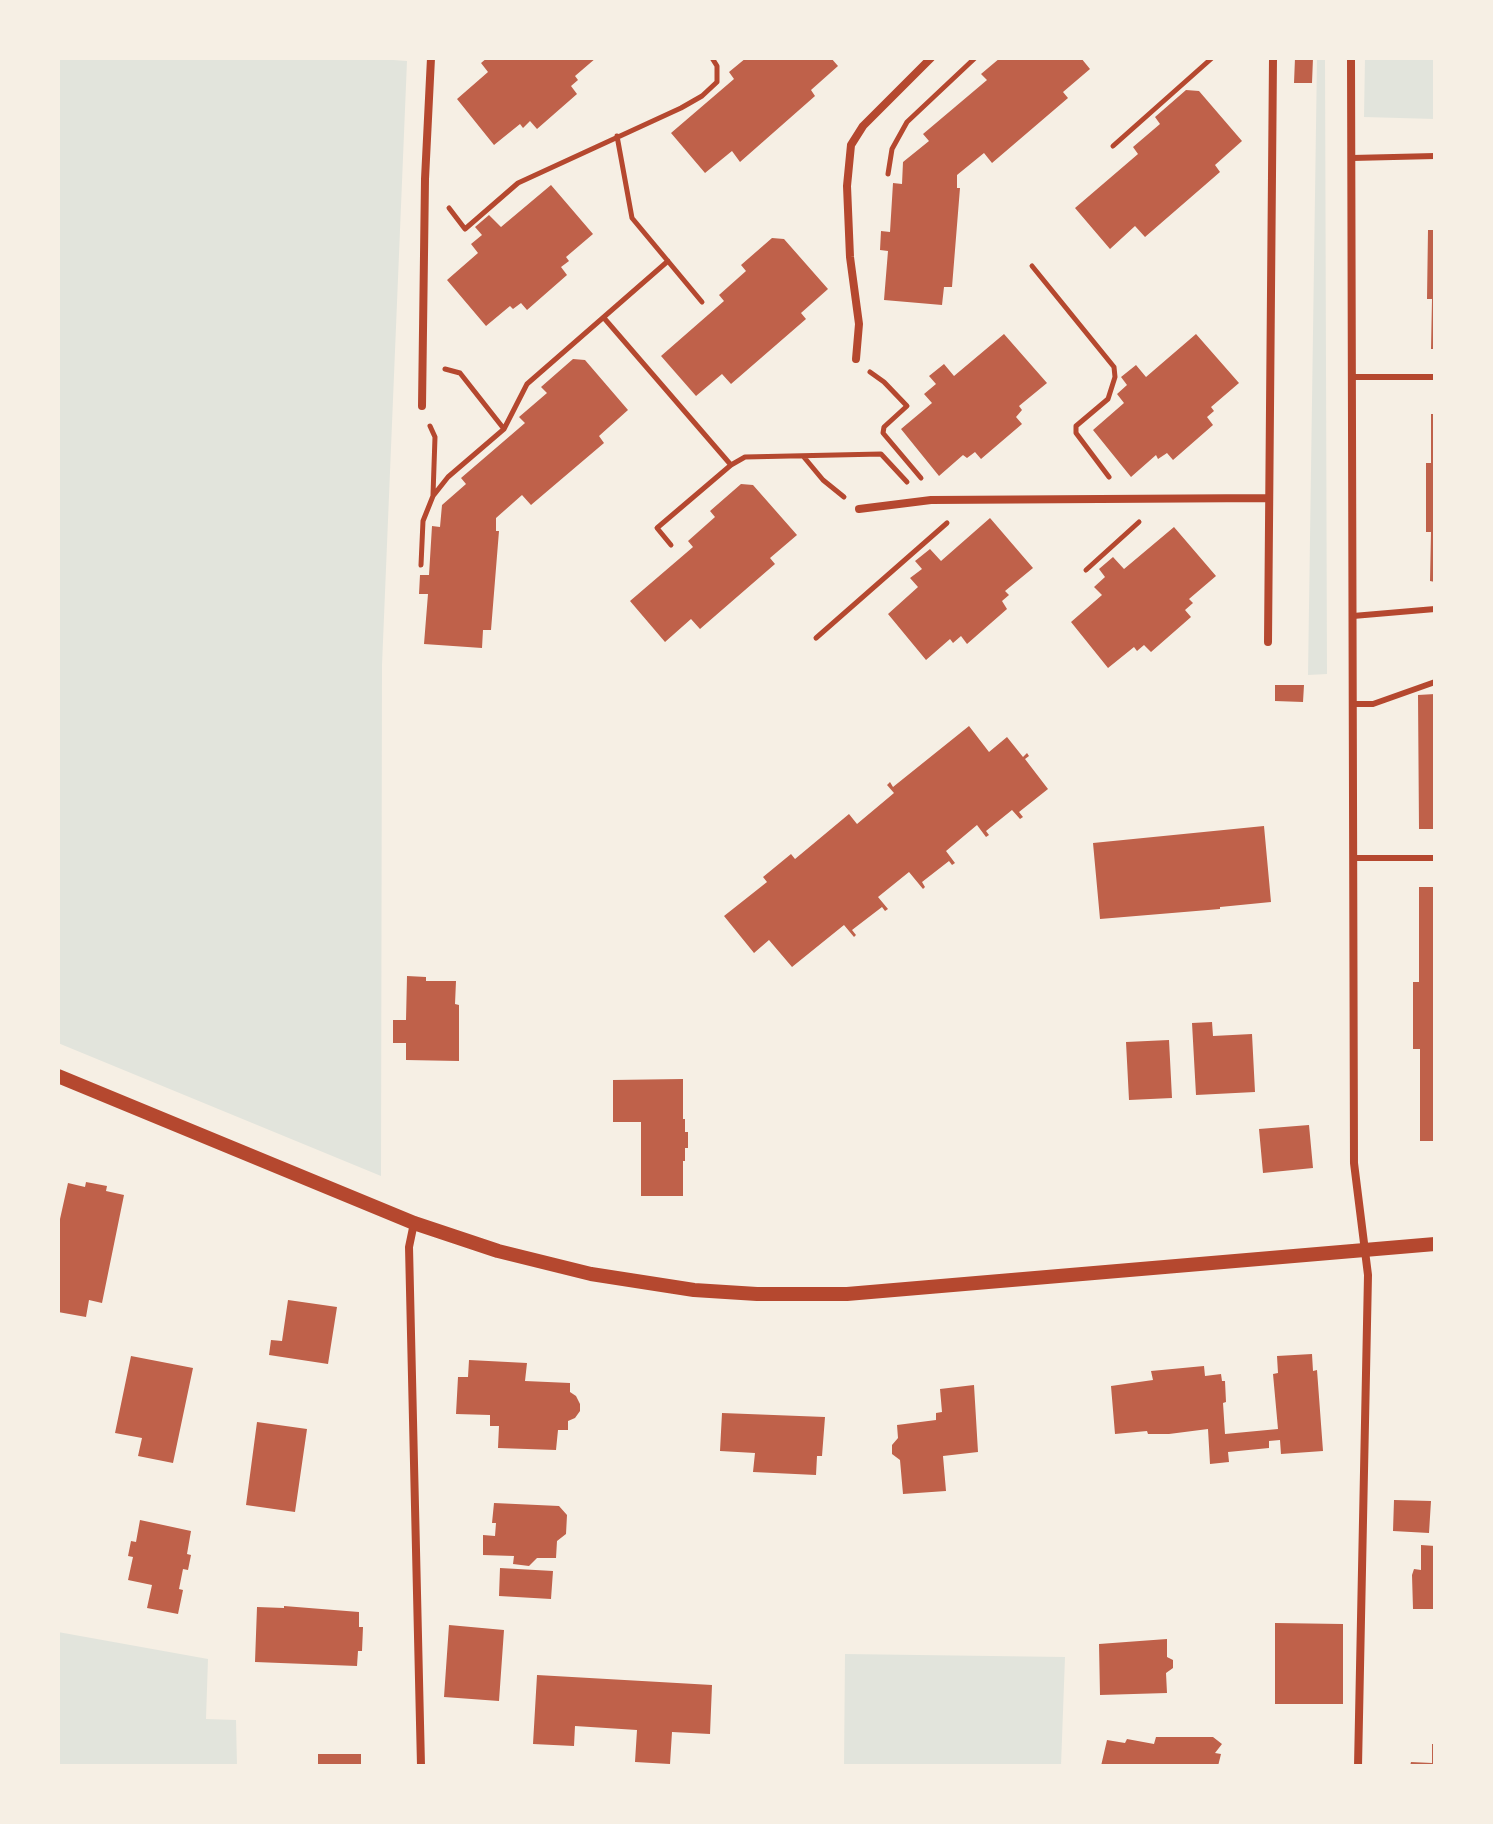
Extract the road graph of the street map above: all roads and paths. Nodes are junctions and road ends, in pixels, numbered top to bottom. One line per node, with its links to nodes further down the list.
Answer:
1 (431, 58): 13 (street)
2 (712, 58): 8 (path)
3 (931, 58): 18 (street)
4 (975, 58): 12 (path)
5 (1212, 58): 9 (path)
6 (1273, 58): 28 (street)
7 (1351, 58): 11 (street)
8 (617, 136): 13 (path); 14 (path)
9 (1113, 146)
10 (1435, 156): 11 (lane)
11 (1352, 158): 20 (street)
12 (888, 174)
13 (425, 179): 19 (street)
14 (668, 261): 16 (path); 17 (path)
15 (1032, 266): 32 (path)
16 (702, 302)
17 (604, 318): 23 (path); 25 (path)
18 (856, 359): 30 (path)
19 (423, 362): 22 (street); 23 (path)
20 (1351, 377): 21 (lane); 39 (street)
21 (1435, 377)
22 (422, 406): 27 (path)
23 (504, 429): 27 (path)
24 (803, 455): 25 (path); 26 (path); 33 (path)
25 (731, 465): 35 (path)
26 (823, 480)
27 (433, 496): 36 (path)
28 (1269, 498): 29 (street); 41 (street)
29 (1164, 499): 32 (street); 37 (path)
30 (931, 500): 31 (street); 33 (street)
31 (962, 500): 32 (street); 40 (path)
32 (1126, 500)
33 (912, 501): 34 (street)
34 (859, 509)
35 (671, 545)
36 (421, 565)
37 (1086, 570)
38 (1435, 609): 39 (lane)
39 (1353, 616): 43 (street)
40 (816, 638)
41 (1268, 642)
42 (1435, 682): 43 (lane)
43 (1353, 704): 44 (street)
44 (1354, 858): 45 (lane); 49 (street)
45 (1435, 858)
46 (58, 1076): 47 (street)
47 (414, 1223): 49 (street); 50 (street)
48 (1435, 1244): 49 (street)
49 (1364, 1250): 51 (street)
50 (421, 1766)
51 (1358, 1766)

